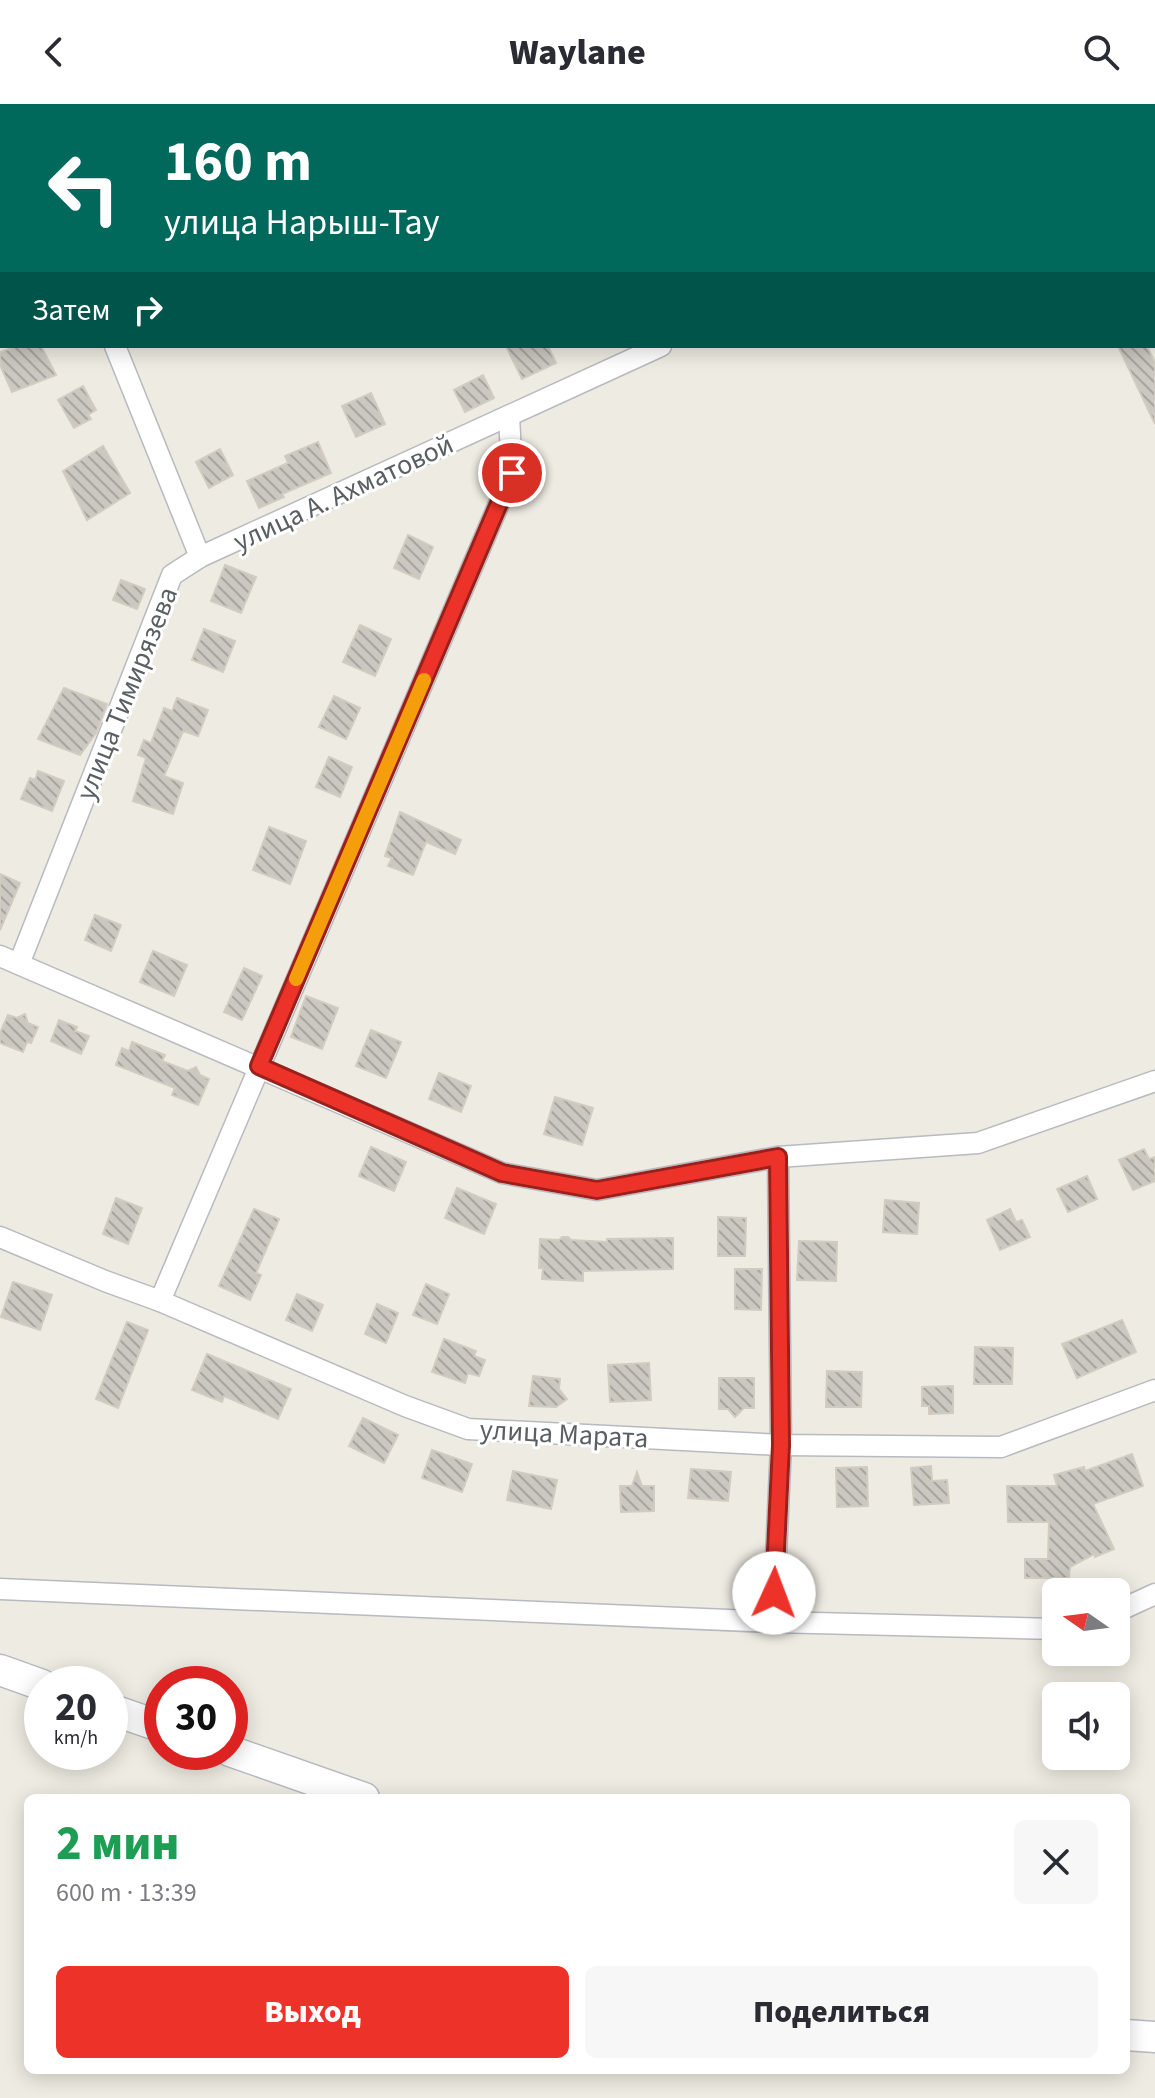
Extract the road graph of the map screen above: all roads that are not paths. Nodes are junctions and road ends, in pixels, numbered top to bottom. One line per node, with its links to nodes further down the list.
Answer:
1 (116, 348): 4 (street, улица Тимирязева)
2 (657, 348): 3 (street, улица А. Ахматовой)
3 (509, 416): 4 (street, улица А. Ахматовой); 6 (street)
4 (200, 557): 5 (street, улица Тимирязева)
5 (10, 960): 6 (street)
6 (259, 1066): 8 (street); 10 (street)
7 (1155, 1081): 8 (street)
8 (778, 1157): 12 (street)
9 (0, 1237): 10 (street, улица Марата)
10 (160, 1301): 12 (street, улица Марата)
11 (1155, 1390): 12 (street, улица Марата)
12 (781, 1445): 16 (street)
13 (0, 1589): 16 (street)
14 (1155, 1594): 15 (street)
15 (1130, 1606)
16 (773, 1622): 17 (street)
17 (1042, 1629)
18 (0, 1670): 19 (main road)
19 (24, 1679)
20 (248, 1757): 21 (main road)
21 (353, 1794)
22 (1130, 2035): 23 (main road)
23 (1155, 2037)

